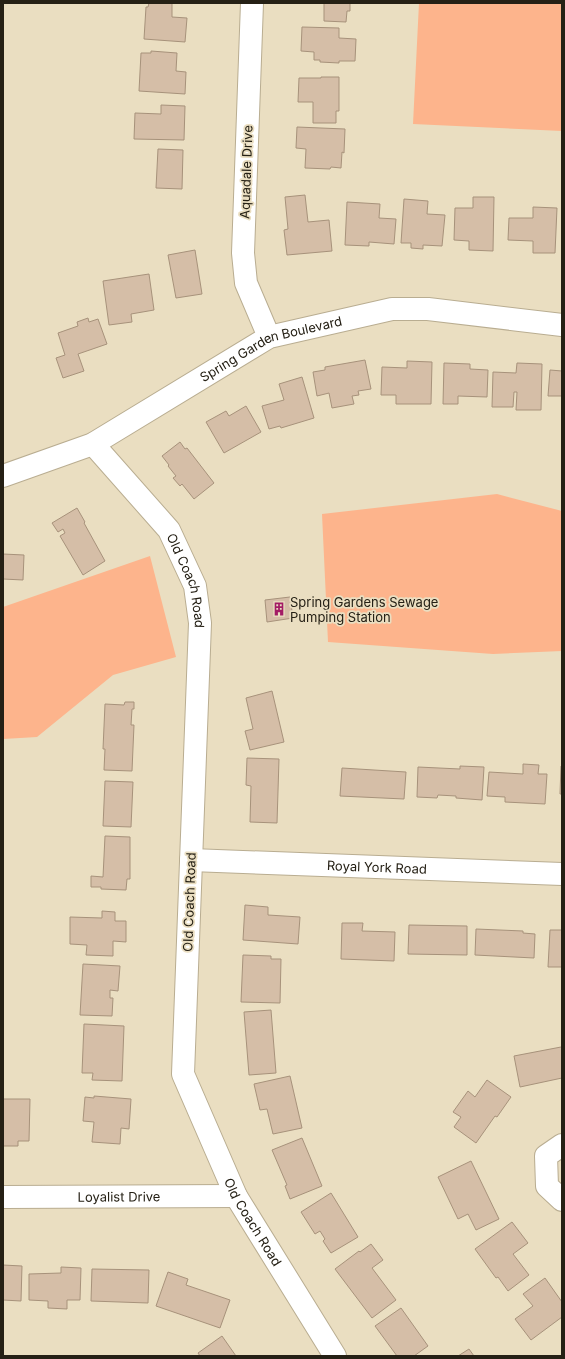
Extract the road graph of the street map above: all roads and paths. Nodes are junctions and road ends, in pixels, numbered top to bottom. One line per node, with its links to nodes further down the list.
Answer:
1 (252, 3): 3 (street, Aquadale Drive)
2 (562, 325): 3 (street, Spring Garden Boulevard)
3 (269, 337): 4 (street, Spring Garden Boulevard)
4 (93, 444): 5 (street, Spring Garden Boulevard); 6 (street, Old Coach Road)
5 (3, 476)
6 (191, 860): 7 (street, Royal York Road); 9 (street, Old Coach Road)
7 (562, 874)
8 (562, 1145): 11 (street)
9 (236, 1196): 10 (street, Loyalist Drive); 12 (street, Old Coach Road)
10 (3, 1197)
11 (562, 1200)
12 (336, 1356)

